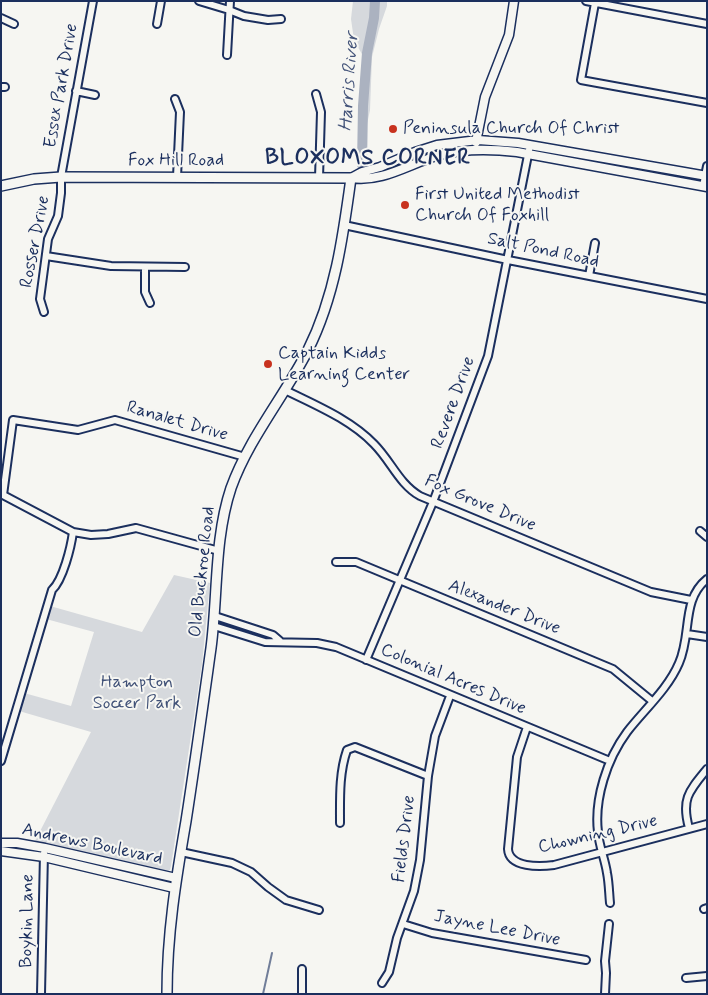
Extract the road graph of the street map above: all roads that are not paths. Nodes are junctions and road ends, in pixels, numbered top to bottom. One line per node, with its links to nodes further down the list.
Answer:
1 (93, 1): 15 (street, Essex Park Drive)
2 (161, 1): 12 (street)
3 (199, 1): 8 (street)
4 (230, 1): 8 (street)
5 (514, 1): 20 (street)
6 (586, 1): 7 (street)
7 (595, 3): 13 (street); 19 (street)
8 (230, 10): 10 (street); 14 (street)
9 (1, 18): 11 (street)
10 (281, 19)
11 (14, 24)
12 (157, 24)
13 (707, 24)
14 (227, 55)
15 (76, 91): 17 (street); 26 (street, Essex Park Drive)
16 (316, 94): 28 (street)
17 (95, 95)
18 (174, 99): 27 (street)
19 (707, 102)
20 (477, 140): 21 (street); 22 (street); 29 (street)
21 (530, 145): 23 (street, Revere Drive); 25 (street)
22 (475, 149): 23 (street); 29 (street)
23 (528, 154): 31 (street); 35 (street, Revere Drive)
24 (707, 166): 25 (street)
25 (706, 176): 31 (street)
26 (61, 177): 27 (main road, Fox Hill Road); 30 (main road, Fox Hill Road); 34 (street, Rosser Drive)
27 (177, 177): 28 (main road, Fox Hill Road)
28 (318, 178): 29 (main road, Fox Hill Road)
29 (351, 178): 32 (main road, Old Buckroe Road)
30 (1, 186)
31 (705, 186)
32 (344, 225): 35 (street, Salt Pond Road); 42 (main road, Old Buckroe Road)
33 (595, 243): 38 (street)
34 (46, 256): 36 (street); 41 (street, Rosser Drive)
35 (508, 260): 38 (street, Salt Pond Road); 44 (street, Revere Drive)
36 (145, 267): 37 (street); 40 (street)
37 (184, 267)
38 (588, 276): 39 (street, Salt Pond Road)
39 (707, 299)
40 (150, 303)
41 (44, 312)
42 (285, 390): 43 (main road, Old Buckroe Road); 44 (street, Fox Grove Drive)
43 (245, 457): 46 (street, Ranalet Drive); 48 (main road, Old Buckroe Road)
44 (433, 502): 51 (street, Revere Drive); 52 (street, Fox Grove Drive)
45 (700, 531): 47 (street)
46 (73, 532): 48 (street); 62 (street)
47 (707, 537)
48 (219, 551): 53 (main road, Old Buckroe Road)
49 (336, 562): 51 (street, Alexander Drive)
50 (707, 578): 52 (street)
51 (400, 581): 58 (street, Revere Drive); 60 (street, Alexander Drive)
52 (691, 600): 55 (street)
53 (215, 616): 54 (main road, Old Buckroe Road); 57 (street, Colonial Acres Drive)
54 (214, 626): 57 (street, Colonial Acres Drive); 72 (main road, Old Buckroe Road)
55 (686, 634): 56 (street); 60 (street)
56 (707, 638)
57 (280, 641): 58 (street, Colonial Acres Drive)
58 (366, 660): 59 (street, Colonial Acres Drive)
59 (450, 696): 61 (street, Colonial Acres Drive); 65 (street, Fields Drive)
60 (652, 701): 63 (street)
61 (527, 727): 63 (street, Colonial Acres Drive); 73 (street, Chowning Drive)
62 (1, 761)
63 (610, 761): 73 (street)
64 (707, 769): 68 (street)
65 (428, 776): 66 (street); 79 (street, Fields Drive)
66 (340, 823)
67 (707, 824): 68 (street, Chowning Drive)
68 (689, 828): 73 (street, Chowning Drive)
69 (1, 843): 70 (street, Andrews Boulevard)
70 (44, 848): 74 (street, Boykin Lane); 75 (street, Andrews Boulevard)
71 (1, 851): 74 (street, Andrews Boulevard)
72 (180, 852): 75 (main road, Old Buckroe Road); 78 (street)
73 (602, 853): 77 (street)
74 (44, 857): 76 (street, Andrews Boulevard); 86 (street, Boykin Lane)
75 (176, 878): 76 (main road, Old Buckroe Road)
76 (174, 888): 87 (main road, Old Buckroe Road)
77 (610, 903)
78 (319, 910)
79 (403, 924): 81 (street, Jayne Lee Drive); 85 (street, Fields Drive)
80 (609, 924): 89 (street)
81 (586, 960)
82 (302, 969): 88 (street)
83 (707, 976): 84 (street)
84 (686, 978)
85 (382, 983)
86 (41, 994)
87 (167, 994)
88 (302, 994)
89 (605, 994)

